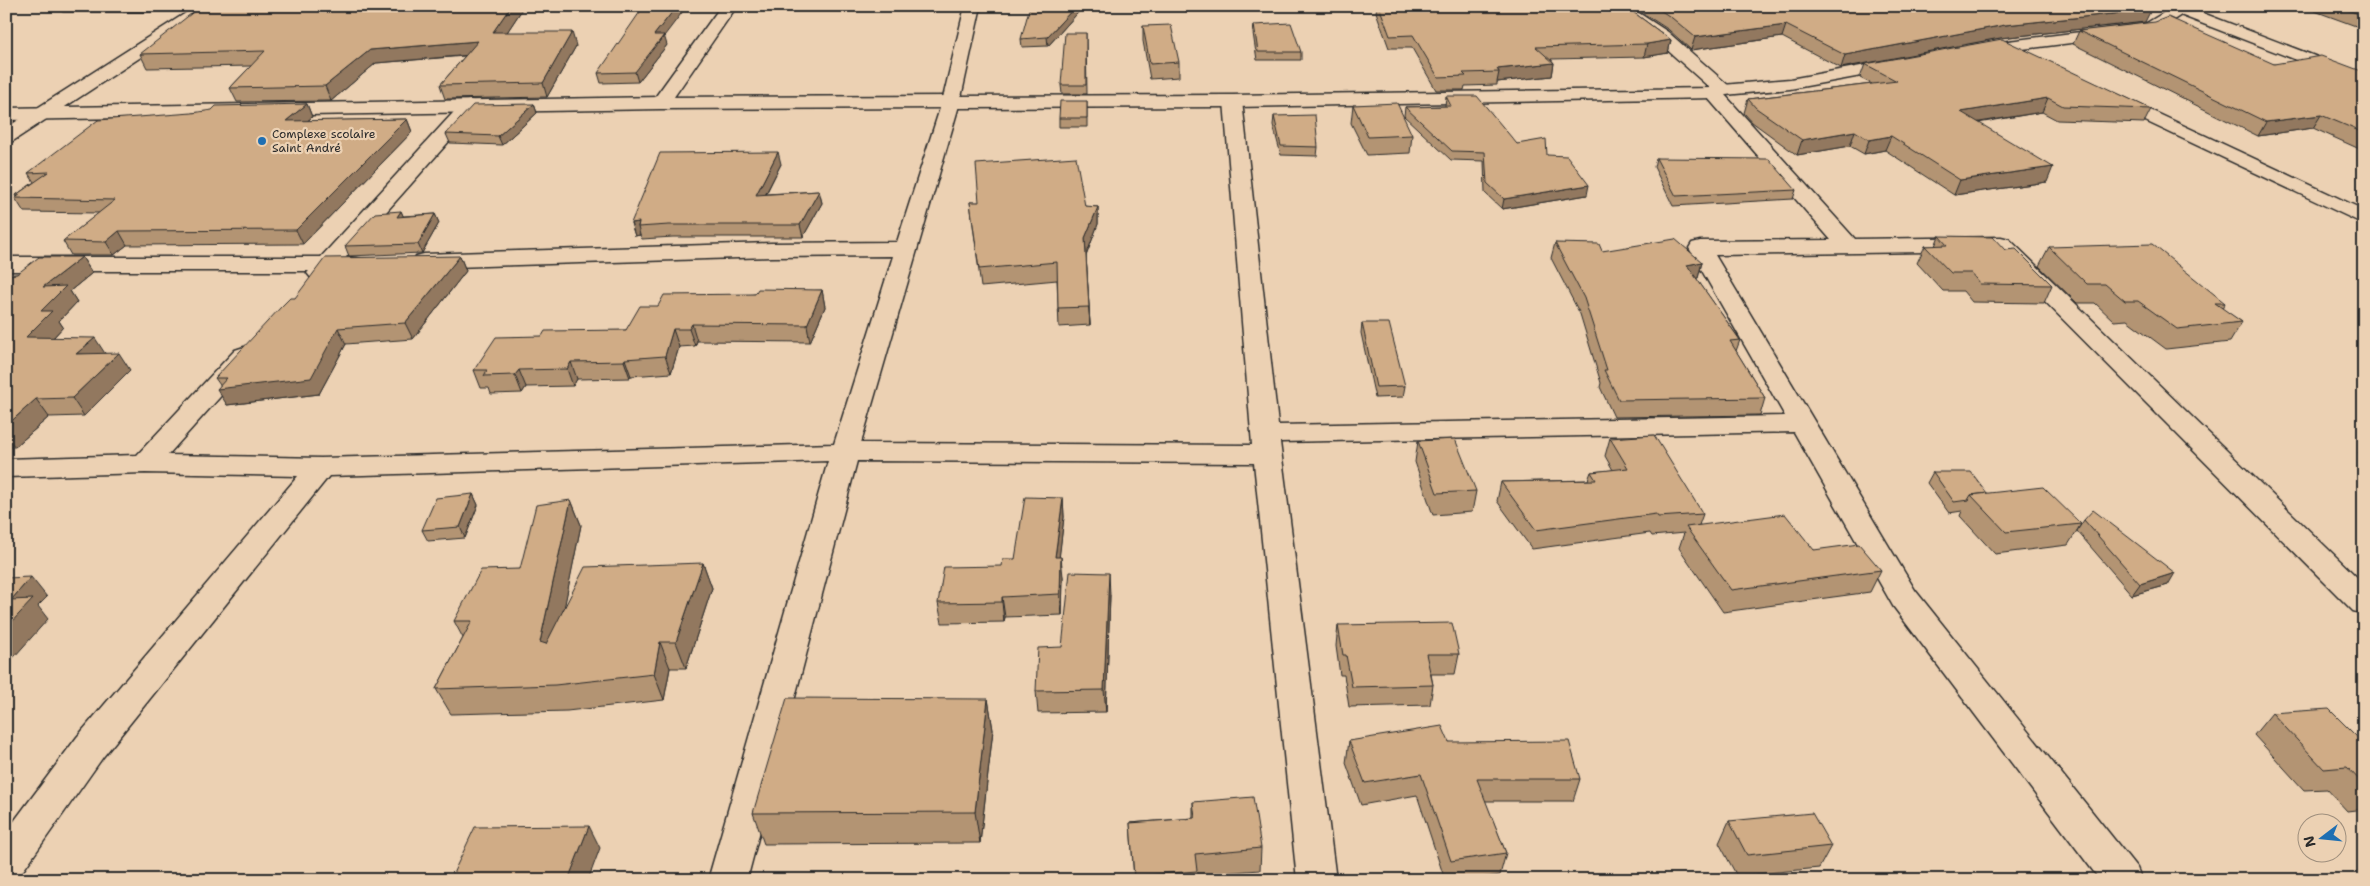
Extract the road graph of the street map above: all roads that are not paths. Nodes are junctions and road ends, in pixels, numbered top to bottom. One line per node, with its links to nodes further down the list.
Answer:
1 (63, 6): 6 (street)
2 (253, 6): 6 (street)
3 (729, 6): 17 (street)
4 (973, 6): 16 (street)
5 (1617, 6): 13 (street)
6 (206, 7): 20 (street)
7 (2184, 8): 8 (street); 12 (street)
8 (2000, 45): 9 (street); 11 (street)
9 (1962, 52)
10 (1914, 61): 13 (street)
11 (2036, 62)
12 (2364, 81)
13 (1718, 92): 15 (street); 23 (street)
14 (2098, 92): 22 (street)
15 (1233, 101): 16 (street); 32 (street)
16 (951, 102): 17 (street); 24 (street)
17 (660, 103): 18 (street)
18 (470, 106): 20 (street); 28 (street)
19 (6, 114): 20 (street)
20 (43, 114): 21 (street)
21 (6, 137)
22 (2364, 218)
23 (1849, 246): 31 (street); 37 (street)
24 (905, 249): 25 (street); 33 (street)
25 (406, 262)
26 (376, 263): 28 (street)
27 (6, 264): 28 (street)
28 (326, 265): 29 (street)
29 (306, 287)
30 (259, 339): 34 (street)
31 (1801, 424): 32 (street); 41 (street)
32 (1266, 444): 33 (street); 40 (street)
33 (845, 452): 35 (street); 39 (street)
34 (145, 464): 35 (street); 36 (street)
35 (321, 467): 38 (street)
36 (6, 468)
37 (2364, 603)
38 (6, 863)
39 (726, 880)
40 (1317, 880)
41 (2123, 880)

